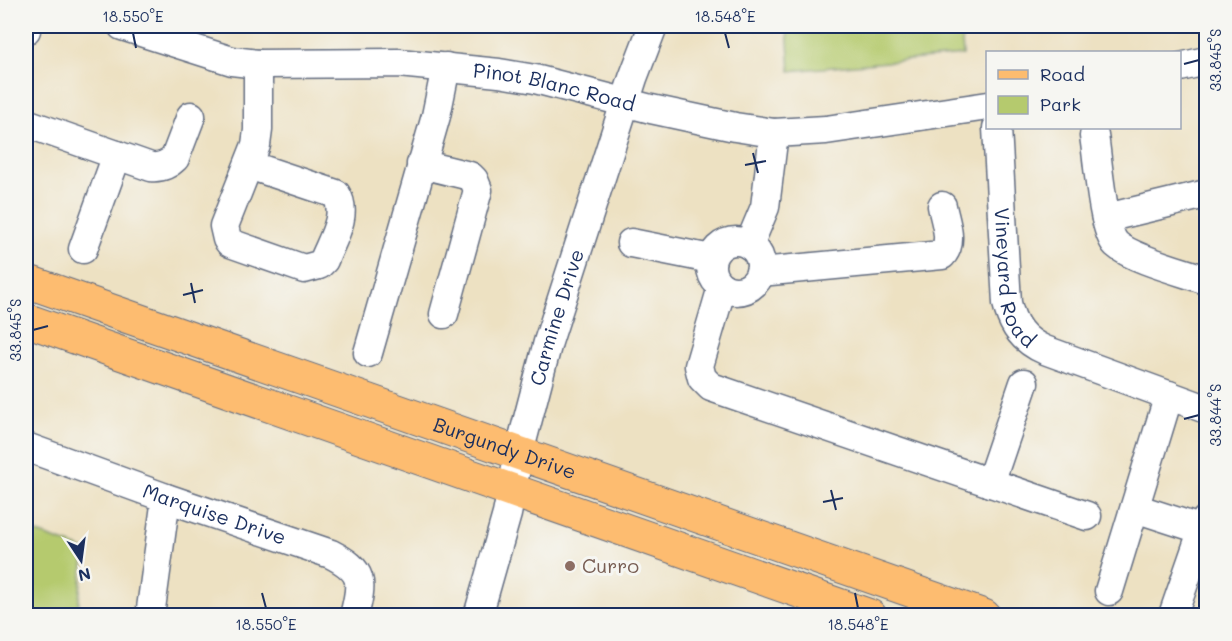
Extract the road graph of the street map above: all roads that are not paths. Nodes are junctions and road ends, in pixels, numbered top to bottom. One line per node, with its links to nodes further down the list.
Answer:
1 (122, 26): 4 (street, Pinot Blanc Road)
2 (653, 26): 7 (street, Carmine Drive)
3 (1206, 61): 6 (street)
4 (258, 64): 5 (street, Pinot Blanc Road); 16 (street)
5 (446, 67): 7 (street, Pinot Blanc Road); 15 (street)
6 (1181, 67)
7 (625, 102): 12 (street, Pinot Blanc Road); 35 (street, Carmine Drive)
8 (986, 106): 12 (street, Pinot Blanc Road)
9 (191, 116): 14 (street)
10 (26, 123): 14 (street)
11 (997, 129): 32 (street, Vineyard Road)
12 (766, 132): 21 (street)
13 (1095, 136): 19 (street)
14 (117, 155): 22 (street)
15 (422, 164): 28 (street); 30 (street)
16 (249, 165)
17 (1206, 194): 19 (street)
18 (942, 206): 24 (street)
19 (1106, 218): 25 (street)
20 (631, 243): 23 (street)
21 (742, 243): 23 (street); 24 (street)
22 (83, 249)
23 (711, 259): 27 (street)
24 (760, 272): 27 (street)
25 (1206, 280)
26 (26, 281): 35 (main road, Burgundy Drive)
27 (722, 287): 36 (street)
28 (444, 314)
29 (26, 320): 37 (main road, Burgundy Drive)
30 (368, 353)
31 (1024, 383): 36 (street)
32 (1169, 395): 33 (street, Vineyard Road); 39 (street)
33 (1206, 409)
34 (26, 447): 38 (street, Marquise Drive)
35 (519, 453): 37 (street, Carmine Drive); 43 (main road, Burgundy Drive)
36 (990, 483): 40 (street)
37 (512, 491): 46 (street, Carmine Drive); 47 (main road, Burgundy Drive)
38 (165, 498): 44 (street); 45 (street, Marquise Drive)
39 (1135, 508): 41 (street); 42 (street)
40 (1087, 516)
41 (1205, 527): 48 (street)
42 (1109, 591)
43 (964, 612)
44 (150, 615)
45 (354, 615)
46 (478, 615)
47 (870, 615)
48 (1173, 615)

